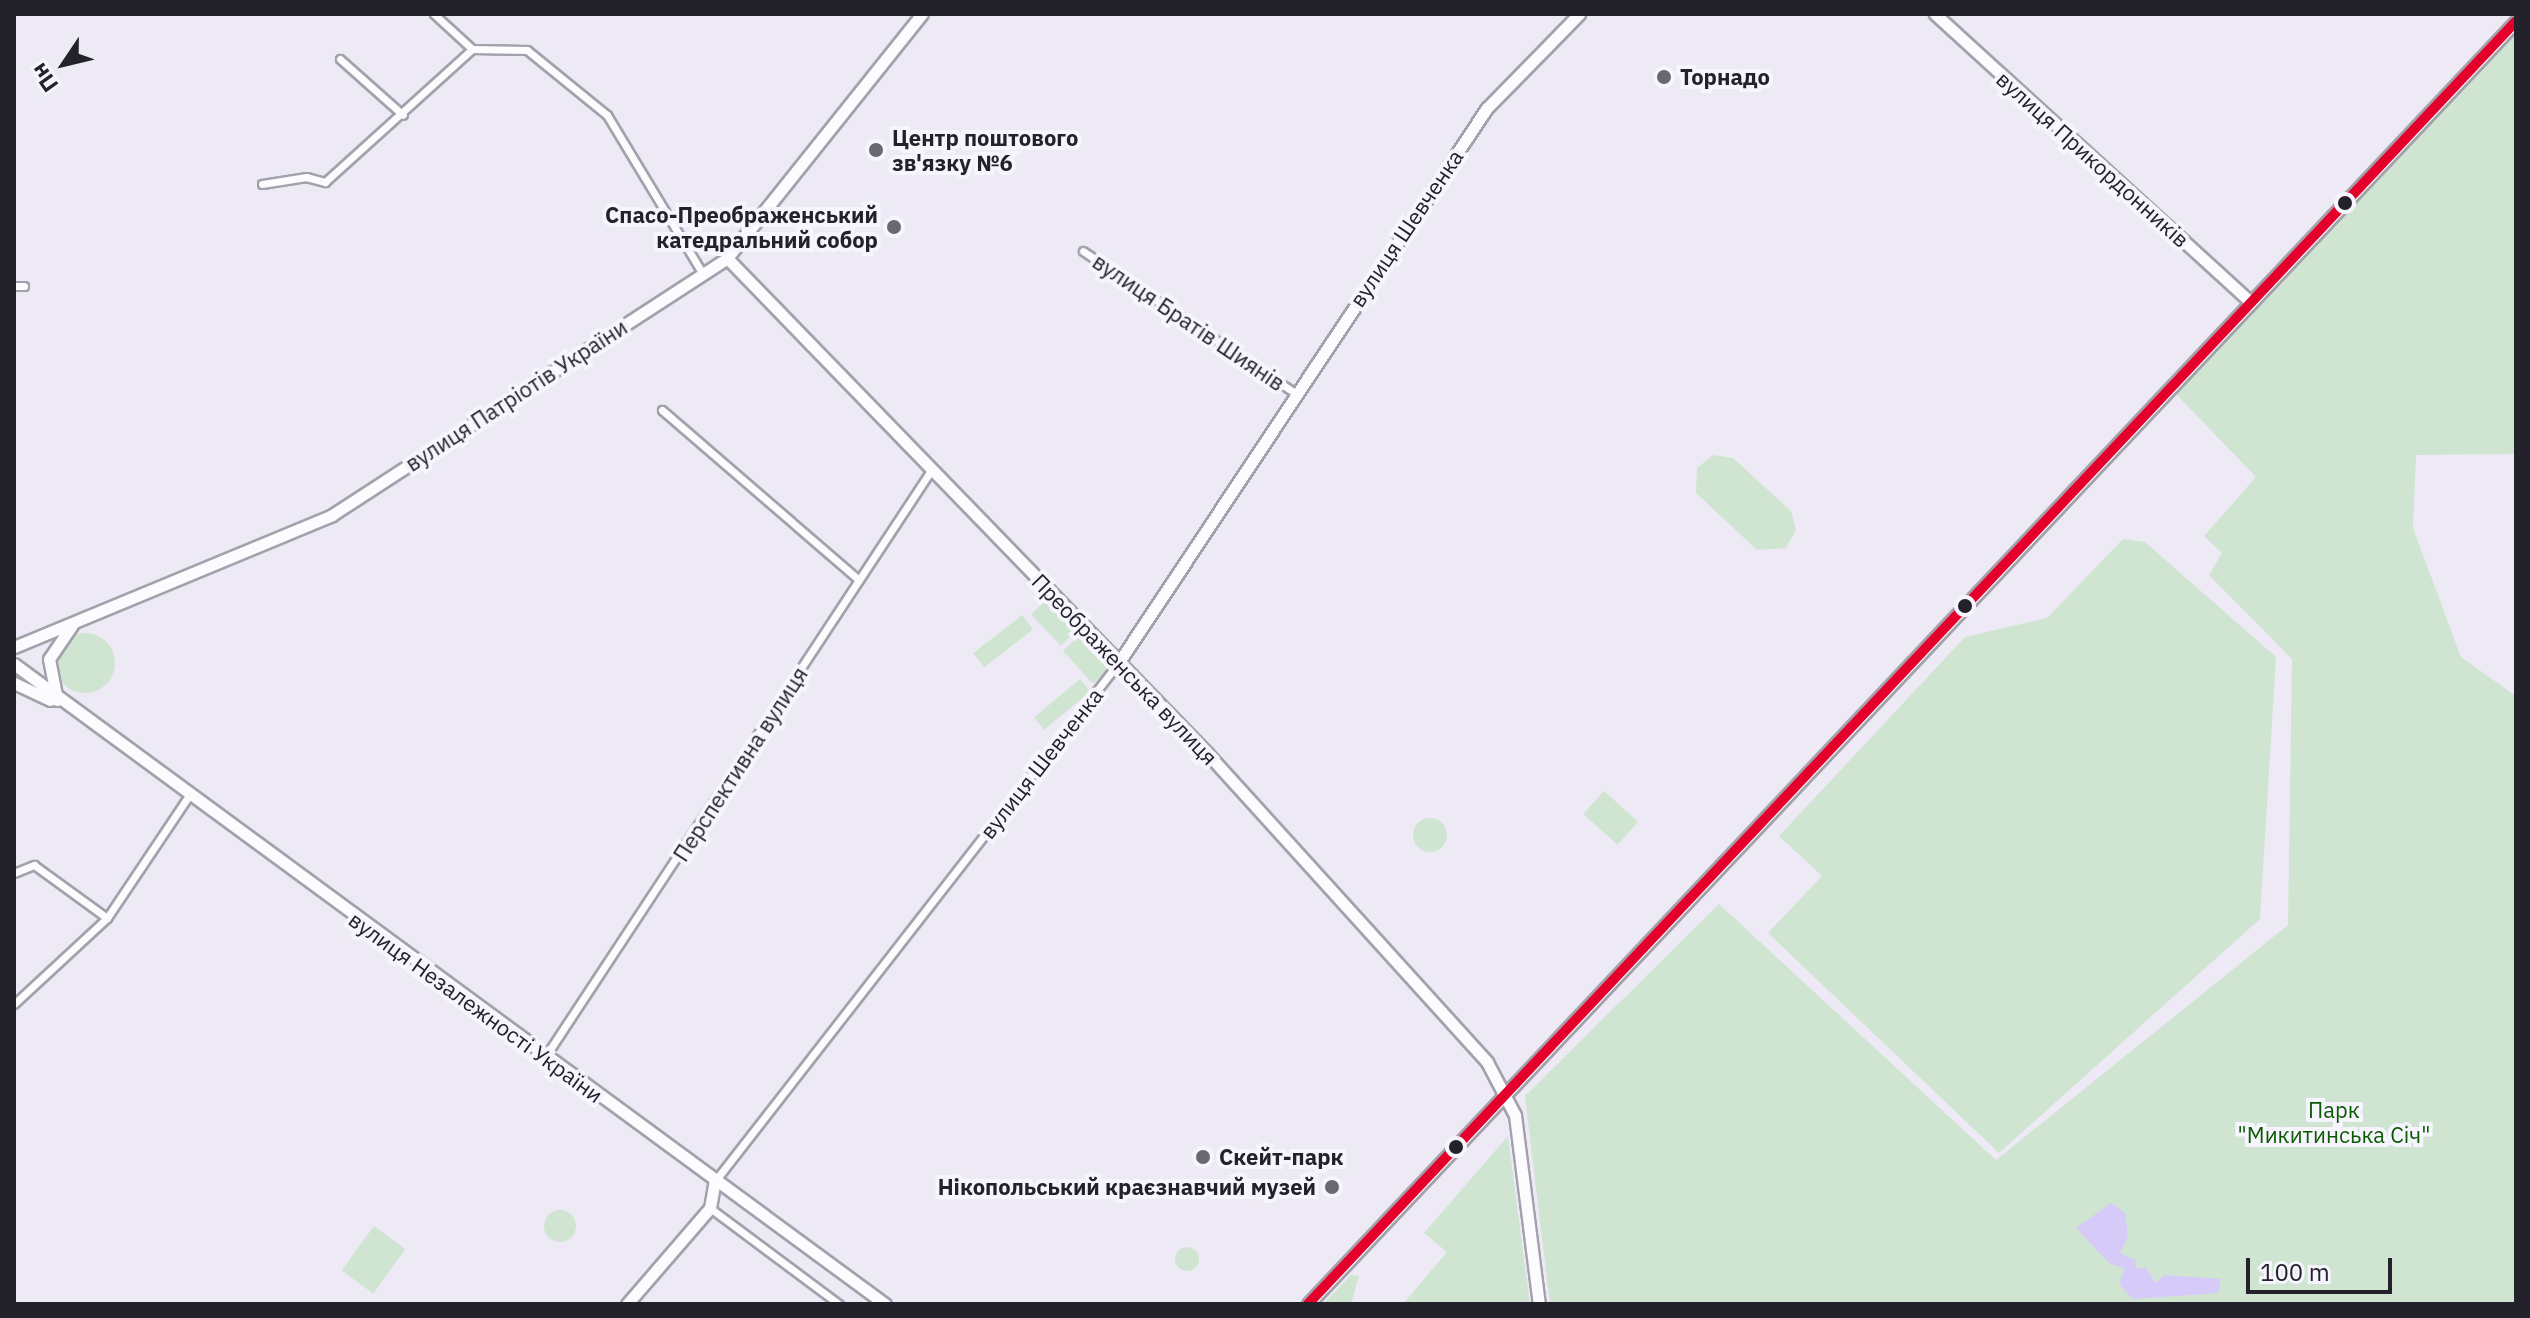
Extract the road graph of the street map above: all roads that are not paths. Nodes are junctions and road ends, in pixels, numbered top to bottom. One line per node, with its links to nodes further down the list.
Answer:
1 (434, 14): 6 (street)
2 (922, 14): 11 (main road, вулиця Патріотів України)
3 (1579, 14): 16 (main road, вулиця Шевченка)
4 (1935, 14): 15 (main road, вулиця Прикордонників)
5 (2516, 21): 15 (main road)
6 (472, 49): 8 (street); 12 (street)
7 (340, 59): 8 (street)
8 (403, 115): 9 (street)
9 (262, 184)
10 (1083, 251): 16 (street, вулиця Братів Шиянів)
11 (727, 258): 12 (main road, вулиця Патріотів України); 18 (main road, Преображенська вулиця)
12 (703, 274): 20 (main road, вулиця Патріотів України)
13 (14, 286): 14 (street)
14 (24, 286)
15 (2251, 303): 32 (main road)
16 (1295, 393): 22 (main road, вулиця Шевченка)
17 (662, 410): 19 (street)
18 (932, 469): 19 (street, Перспективна вулиця); 22 (main road, Преображенська вулиця)
19 (859, 580): 31 (street, Перспективна вулиця)
20 (73, 624): 21 (main road, вулиця Патріотів України); 25 (main road)
21 (14, 647)
22 (1119, 662): 32 (main road, Преображенська вулиця); 33 (street, вулиця Шевченка)
23 (14, 664): 25 (main road, вулиця Незалежності України)
24 (14, 683): 26 (main road, вулиця Незалежності України)
25 (58, 700): 26 (main road, вулиця Незалежності України)
26 (69, 709): 27 (main road, вулиця Незалежності України)
27 (188, 797): 29 (street); 31 (main road, вулиця Незалежності України)
28 (14, 873): 29 (street)
29 (107, 918): 30 (street)
30 (14, 1004)
31 (545, 1057): 33 (main road, вулиця Незалежності України)
32 (1508, 1093): 38 (main road); 39 (main road)
33 (715, 1181): 34 (main road, вулиця Шевченка); 37 (main road, вулиця Незалежності України)
34 (710, 1208): 35 (main road); 36 (street)
35 (627, 1304)
36 (839, 1304)
37 (885, 1304)
38 (1308, 1304)
39 (1539, 1304)

